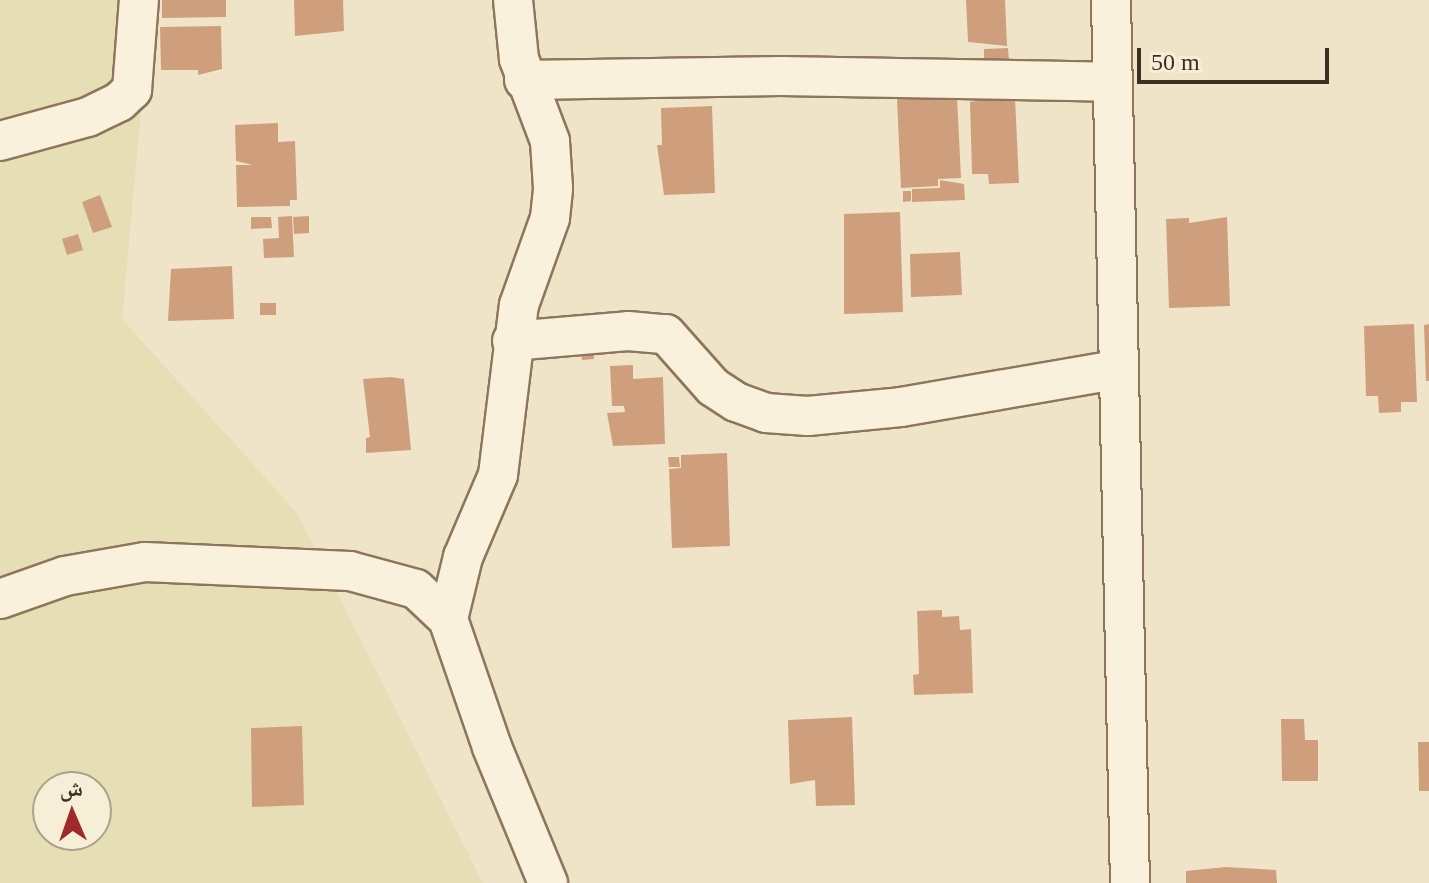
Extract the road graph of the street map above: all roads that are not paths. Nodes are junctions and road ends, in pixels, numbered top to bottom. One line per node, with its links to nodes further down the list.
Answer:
1 (139, 0): 6 (street)
2 (513, 0): 4 (street)
3 (1111, 0): 5 (street)
4 (524, 80): 5 (street); 7 (street)
5 (1111, 82): 8 (street)
6 (0, 141)
7 (512, 341): 8 (street); 10 (street)
8 (1116, 370): 12 (street)
9 (0, 599): 10 (street)
10 (448, 619): 11 (street)
11 (548, 883)
12 (1130, 883)

